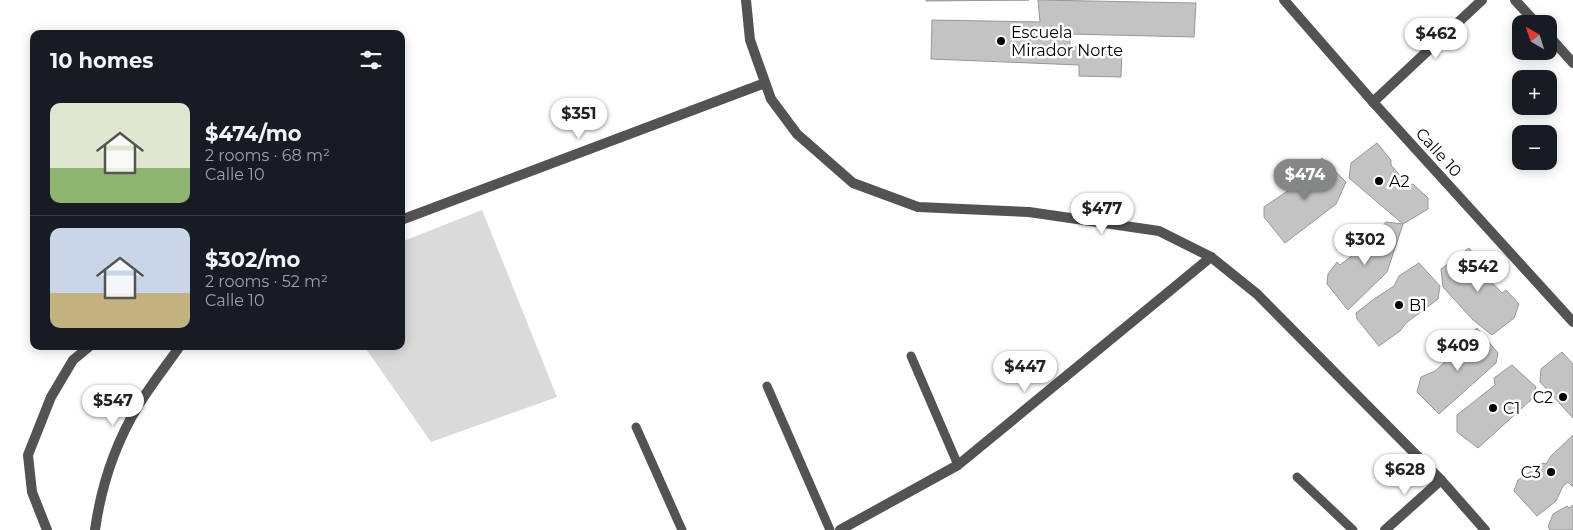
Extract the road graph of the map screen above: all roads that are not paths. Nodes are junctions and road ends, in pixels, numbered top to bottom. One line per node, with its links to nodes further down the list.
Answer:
1 (746, 0): 8 (street)
2 (1284, 0): 9 (street, Calle 10)
3 (1482, 0): 9 (street)
4 (1515, 0): 5 (street)
5 (1529, 15)
6 (1558, 46): 7 (street)
7 (1573, 62)
8 (766, 83): 10 (street); 11 (street)
9 (1372, 102): 12 (street, Calle 10)
10 (405, 218)
11 (1211, 257): 18 (street); 20 (street)
12 (1573, 322)
13 (85, 350): 21 (street)
14 (177, 350): 22 (street)
15 (911, 356): 18 (lane)
16 (767, 386): 24 (lane)
17 (636, 427): 23 (lane)
18 (958, 464): 25 (street)
19 (1297, 477): 26 (lane)
20 (1441, 480): 27 (street); 28 (street)
21 (47, 530)
22 (94, 530)
23 (682, 530)
24 (830, 530)
25 (840, 530)
26 (1353, 530)
27 (1385, 530)
28 (1485, 530)

